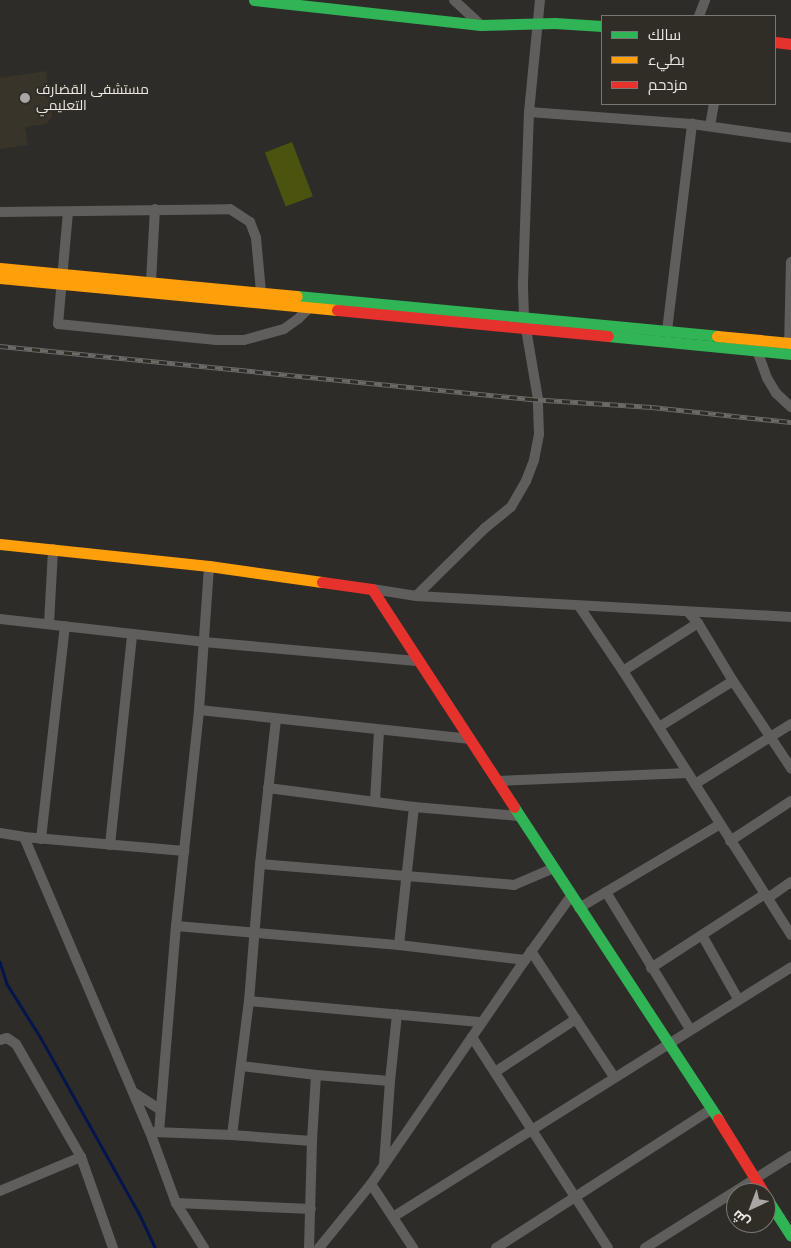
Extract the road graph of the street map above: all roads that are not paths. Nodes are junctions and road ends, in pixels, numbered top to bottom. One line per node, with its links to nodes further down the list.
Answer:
1 (254, 0): 7 (main road)
2 (454, 0): 7 (street)
3 (540, 0): 6 (street)
4 (705, 0): 5 (street)
5 (699, 15)
6 (538, 24): 7 (main road); 8 (main road); 12 (street)
7 (481, 25)
8 (601, 26)
9 (776, 42): 10 (main road)
10 (791, 44)
11 (714, 105): 14 (street)
12 (529, 112): 13 (street); 27 (street)
13 (692, 124): 14 (street); 29 (street)
14 (710, 126): 15 (street)
15 (791, 138)
16 (155, 209): 18 (street); 23 (street); 24 (street)
17 (0, 212): 18 (street)
18 (68, 212): 22 (street)
19 (791, 262): 31 (street)
20 (0, 268): 22 (main road)
21 (0, 278): 22 (main road)
22 (62, 279): 23 (main road); 26 (main road); 26 (street)
23 (152, 282): 24 (main road)
24 (262, 292): 25 (main road)
25 (312, 297): 26 (street); 27 (main road)
26 (308, 309): 28 (main road)
27 (524, 317): 28 (street); 29 (main road)
28 (527, 330): 30 (main road); 37 (street)
29 (667, 331): 30 (main road)
30 (755, 345): 31 (main road); 32 (street)
31 (790, 349)
32 (791, 407)
33 (0, 544): 34 (main road)
34 (54, 549): 35 (main road); 42 (street)
35 (209, 566): 36 (main road); 46 (street)
36 (372, 589): 37 (street); 47 (main road)
37 (416, 596): 38 (street)
38 (579, 606): 39 (street); 48 (street)
39 (688, 612): 40 (street); 43 (street)
40 (791, 617)
41 (0, 618): 42 (street)
42 (49, 624): 44 (street)
43 (698, 624): 48 (street); 49 (street)
44 (65, 626): 45 (street); 69 (street)
45 (132, 634): 46 (street); 71 (street)
46 (204, 642): 47 (street); 50 (street)
47 (419, 661): 56 (main road)
48 (623, 670): 53 (street)
49 (733, 681): 53 (street); 55 (street)
50 (199, 710): 51 (street); 72 (street)
51 (276, 720): 54 (street); 61 (street)
52 (791, 724): 55 (street)
53 (659, 727): 58 (street)
54 (379, 730): 56 (street); 63 (street)
55 (770, 737): 57 (street); 60 (street)
56 (470, 739): 59 (main road)
57 (791, 768)
58 (688, 773): 59 (street); 60 (street)
59 (497, 781): 65 (main road)
60 (695, 784): 66 (street)
61 (268, 788): 63 (street); 73 (street)
62 (791, 801): 70 (street)
63 (374, 802): 64 (street)
64 (414, 807): 65 (street); 75 (street)
65 (519, 816): 74 (main road)
66 (719, 825): 70 (street); 77 (street)
67 (0, 833): 68 (street)
68 (24, 837): 69 (street); 104 (street)
69 (41, 839): 71 (street)
70 (730, 841): 79 (street)
71 (110, 845): 72 (street)
72 (184, 852): 81 (street)
73 (260, 864): 75 (street); 82 (street)
74 (554, 868): 75 (street); 78 (main road)
75 (407, 876): 85 (street)
76 (791, 882): 79 (street)
77 (606, 892): 80 (street); 89 (street)
78 (572, 896): 80 (main road); 86 (street)
79 (767, 896): 83 (street); 84 (street)
80 (579, 908): 98 (main road)
81 (176, 926): 82 (street); 105 (street)
82 (254, 931): 85 (street); 91 (street)
83 (702, 935): 89 (street); 90 (street)
84 (791, 935)
85 (400, 945): 87 (street)
86 (531, 951): 87 (street); 93 (street)
87 (524, 960): 94 (street)
88 (791, 967): 90 (street)
89 (651, 968): 95 (street)
90 (738, 999): 95 (street)
91 (249, 1001): 92 (street); 99 (street)
92 (397, 1014): 94 (street); 103 (street)
93 (576, 1018): 100 (street); 102 (street)
94 (482, 1022): 96 (street)
95 (690, 1029): 98 (street)
96 (472, 1038): 100 (street); 113 (street)
97 (0, 1040): 112 (street)
98 (669, 1043): 102 (street); 106 (main road)
99 (241, 1066): 101 (street); 109 (street)
100 (495, 1072): 107 (street)
101 (316, 1075): 103 (street); 110 (street)
102 (614, 1077): 107 (street)
103 (390, 1081): 113 (street)
104 (133, 1092): 105 (street); 108 (street)
105 (161, 1110): 108 (street)
106 (712, 1110): 114 (main road); 118 (street)
107 (532, 1128): 118 (street); 122 (street)
108 (155, 1132): 109 (street); 119 (street)
109 (232, 1135): 110 (street)
110 (312, 1141): 120 (street)
111 (791, 1156): 114 (street)
112 (81, 1157): 117 (street); 124 (street)
113 (384, 1165): 116 (street)
114 (754, 1178): 115 (main road); 131 (street)
115 (757, 1183)
116 (370, 1184): 122 (street); 127 (street)
117 (0, 1191)
118 (574, 1198): 129 (street); 130 (street)
119 (176, 1203): 120 (street); 125 (street)
120 (311, 1209): 126 (street)
121 (776, 1213): 123 (main road)
122 (393, 1217): 128 (street)
123 (791, 1236)
124 (114, 1248)
125 (204, 1248)
126 (309, 1248)
127 (319, 1248)
128 (413, 1248)
129 (496, 1248)
130 (608, 1248)
131 (646, 1248)

